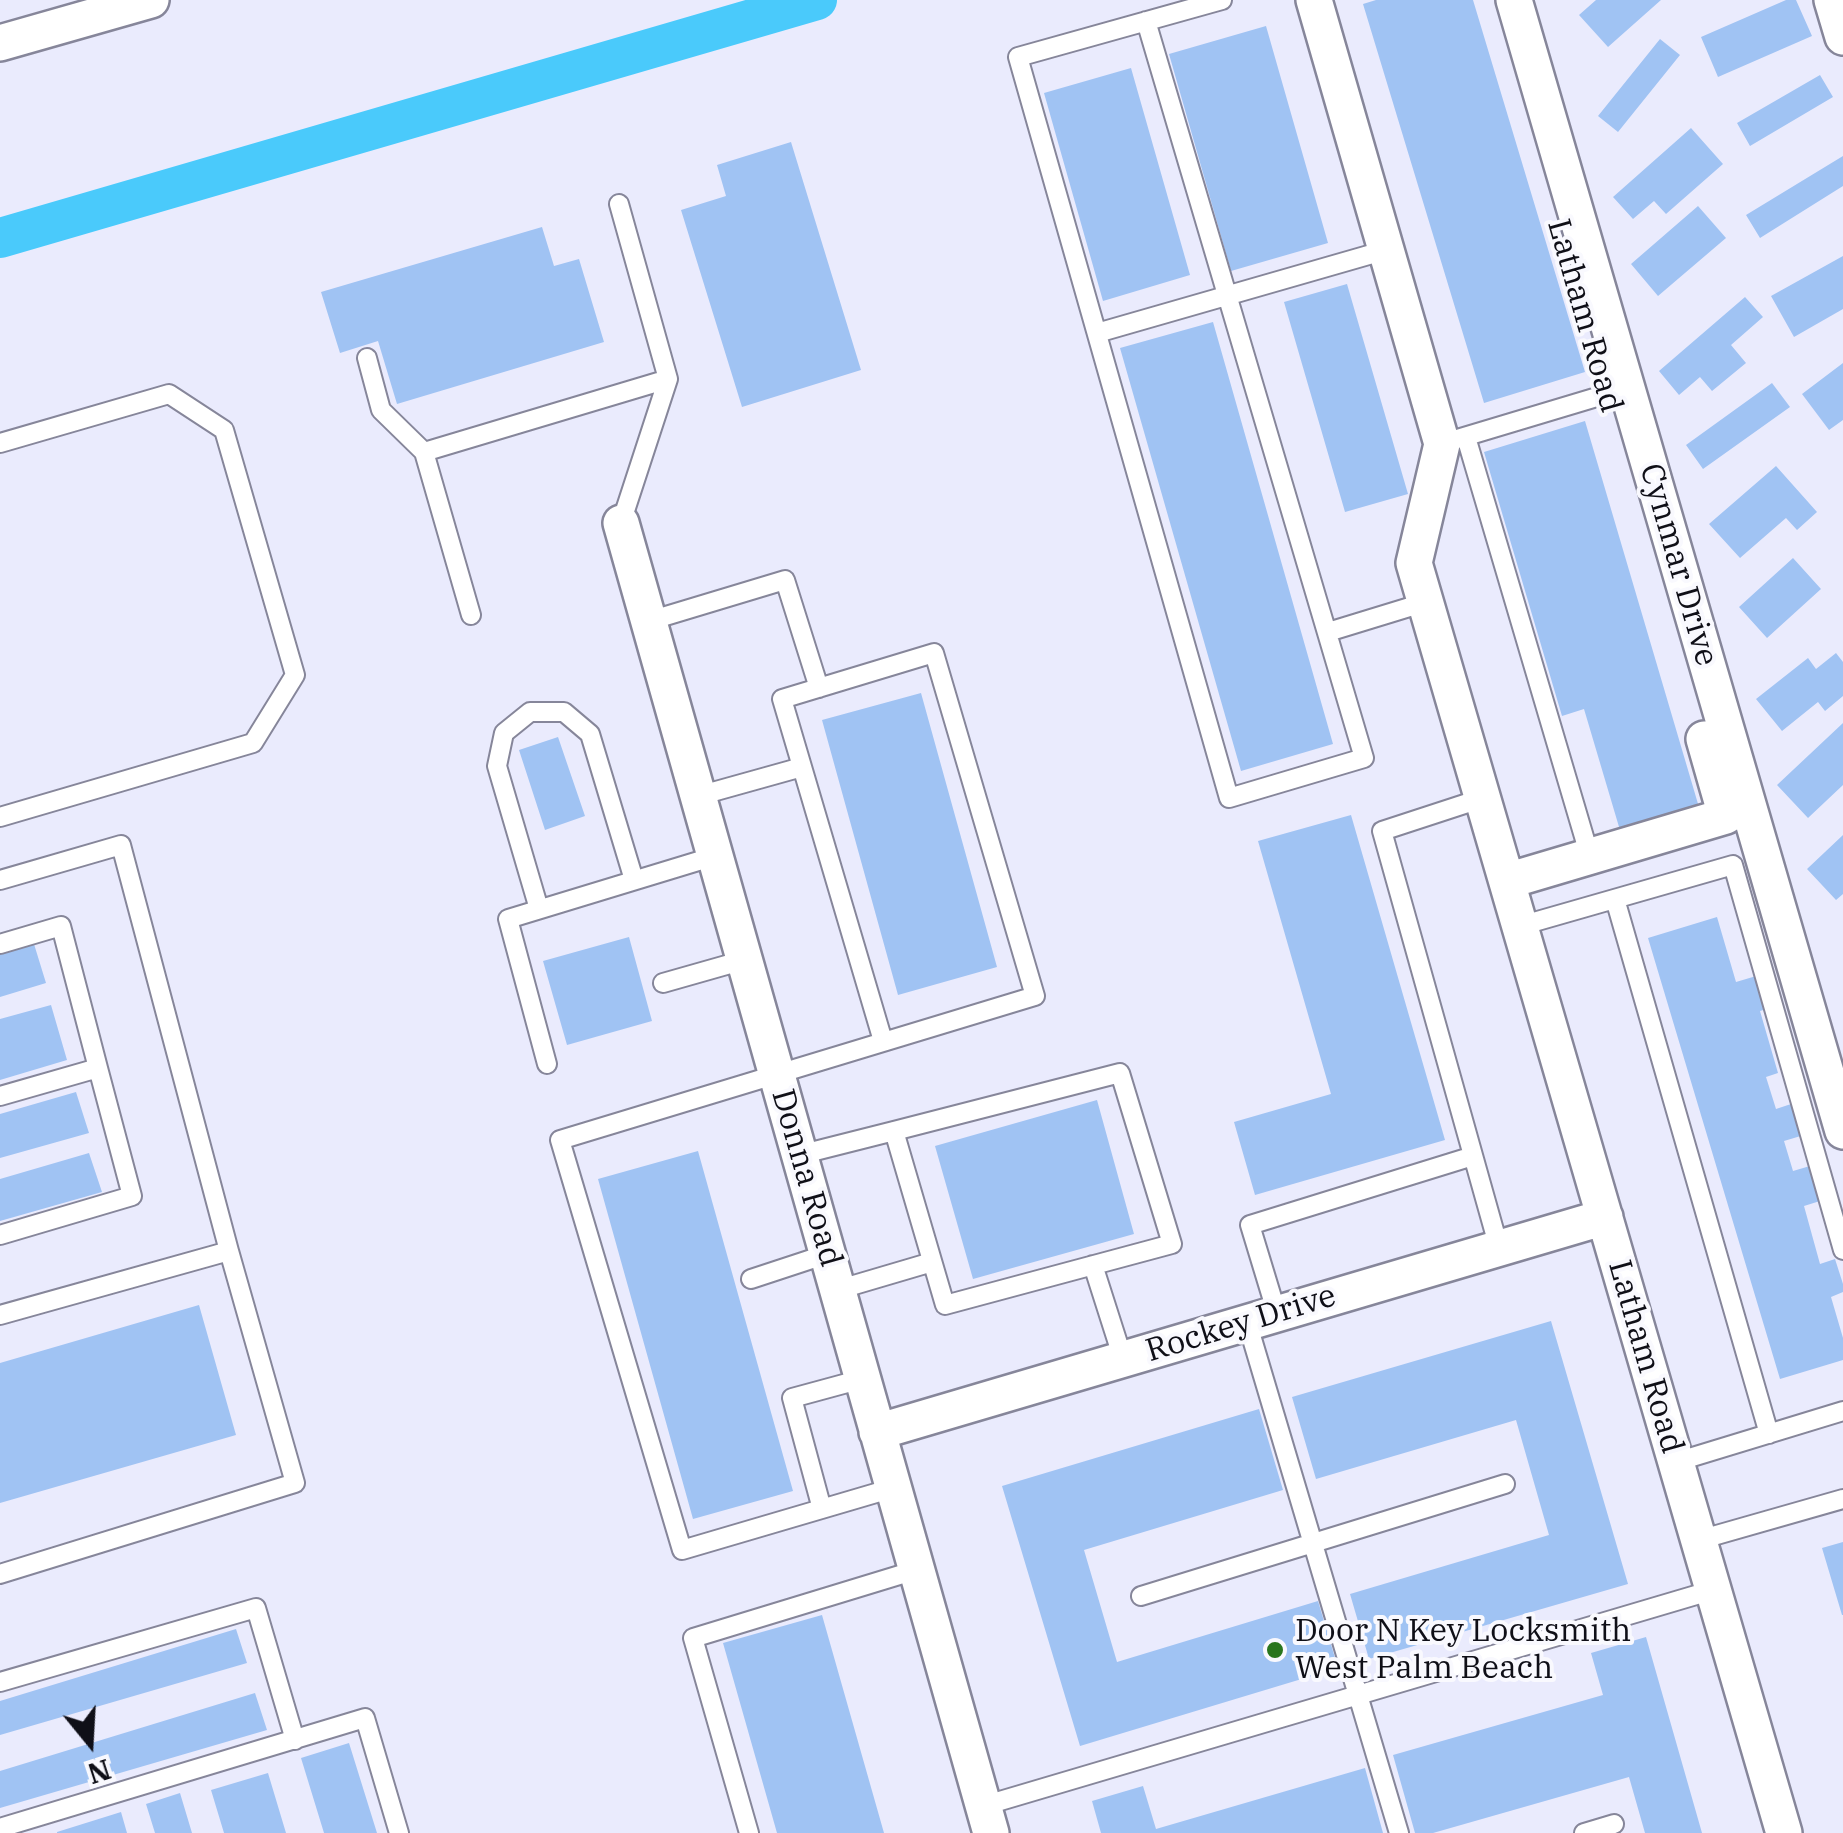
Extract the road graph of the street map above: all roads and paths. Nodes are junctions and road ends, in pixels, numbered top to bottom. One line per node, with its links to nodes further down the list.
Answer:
1 (151, 0): 9 (street)
2 (1222, 0): 7 (lane)
3 (1314, 0): 11 (street, Latham Road)
4 (1495, 0): 16 (street, Latham Road)
5 (1514, 0): 47 (street, Cynmar Drive)
6 (1832, 0): 8 (street)
7 (1146, 21): 12 (lane); 13 (lane)
8 (1843, 37)
9 (0, 43)
10 (619, 204): 15 (lane)
11 (1386, 250): 12 (lane); 17 (street, Latham Road)
12 (1228, 296): 13 (lane); 24 (lane)
13 (1097, 333): 24 (lane)
14 (367, 358): 19 (lane)
15 (668, 379): 19 (lane); 20 (lane)
16 (1606, 394): 17 (lane); 31 (street, Latham Road)
17 (1454, 440): 21 (street, Latham Road); 31 (lane)
18 (0, 443): 29 (lane)
19 (424, 452): 22 (lane)
20 (621, 523): 23 (street, Donna Road)
21 (1426, 602): 24 (lane); 28 (street, Latham Road)
22 (471, 615)
23 (648, 621): 25 (lane); 27 (street, Donna Road)
24 (1328, 632)
25 (818, 688): 26 (lane); 41 (lane)
26 (802, 767): 27 (lane); 41 (lane)
27 (698, 796): 30 (street, Donna Road)
28 (1482, 798): 34 (street, Latham Road); 49 (lane)
29 (0, 817)
30 (715, 856): 33 (lane); 39 (street, Donna Road)
31 (1590, 857): 34 (street, Latham Road)
32 (0, 880): 54 (lane)
33 (634, 880): 36 (lane); 36 (lane)
34 (1506, 881): 37 (street, Latham Road)
35 (1615, 899): 37 (lane); 53 (lane); 66 (lane)
36 (539, 909): 42 (lane)
37 (1520, 926): 50 (street, Latham Road)
38 (0, 944): 43 (lane)
39 (744, 960): 40 (lane); 44 (street, Donna Road)
40 (663, 983)
41 (883, 1041): 44 (lane)
42 (547, 1064)
43 (98, 1068): 45 (lane); 51 (lane)
44 (776, 1072): 48 (street, Donna Road); 71 (lane)
45 (0, 1096)
46 (894, 1130): 48 (lane); 56 (lane); 57 (lane)
47 (1843, 1131)
48 (799, 1155): 55 (street, Donna Road)
49 (1473, 1156): 52 (lane); 61 (lane)
50 (1604, 1216): 52 (street, Rockey Drive); 67 (street, Latham Road)
51 (0, 1235)
52 (1499, 1248): 61 (street, Rockey Drive)
53 (1843, 1250)
54 (229, 1251): 60 (lane); 75 (lane)
55 (827, 1254): 58 (lane); 59 (street, Donna Road)
56 (932, 1262): 57 (lane); 59 (lane)
57 (1093, 1265): 62 (lane)
58 (751, 1279)
59 (837, 1290): 63 (street, Donna Road)
60 (0, 1314)
61 (1262, 1318): 62 (street, Rockey Drive); 73 (lane)
62 (1123, 1360): 65 (street, Rockey Drive)
63 (862, 1379): 65 (street, Donna Road); 71 (lane)
64 (1843, 1411): 66 (lane)
65 (877, 1432): 69 (street, Donna Road)
66 (1769, 1434): 67 (lane)
67 (1676, 1462): 72 (street, Latham Road)
68 (1505, 1484): 73 (lane)
69 (893, 1488): 71 (lane); 74 (street, Donna Road)
70 (1843, 1498): 72 (lane)
71 (822, 1509)
72 (1698, 1540): 76 (street, Latham Road)
73 (1313, 1542): 77 (lane); 79 (lane)
74 (916, 1570): 81 (street, Donna Road); 85 (lane)
75 (0, 1574)
76 (1713, 1590): 79 (lane); 88 (street, Latham Road)
77 (1140, 1596)
78 (0, 1682): 80 (lane)
79 (1358, 1695): 81 (lane); 86 (lane)
80 (294, 1740): 83 (lane); 84 (lane)
81 (987, 1820)
82 (1614, 1824): 87 (lane)
83 (0, 1828)
84 (399, 1833)
85 (749, 1833)
86 (1399, 1833)
87 (1584, 1833)
88 (1784, 1833)

